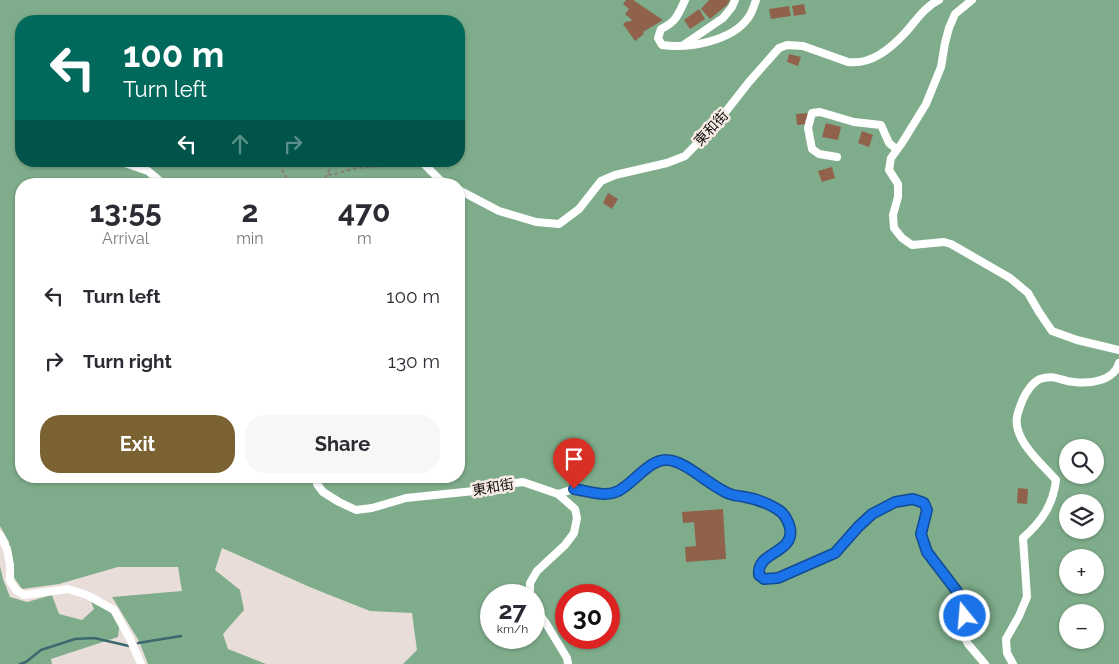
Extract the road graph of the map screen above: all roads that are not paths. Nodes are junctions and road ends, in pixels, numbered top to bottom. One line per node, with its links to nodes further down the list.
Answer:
1 (685, 0): 6 (street)
2 (735, 0): 6 (street)
3 (756, 0): 6 (street)
4 (939, 0): 13 (street, 東和街)
5 (972, 0): 7 (street)
6 (683, 46)
7 (896, 149): 8 (street); 14 (street)
8 (836, 157)
9 (136, 167): 11 (street)
10 (427, 167): 12 (street)
11 (156, 178)
12 (438, 178)
13 (465, 193)
14 (1119, 350)
15 (1119, 363): 24 (street)
16 (317, 483): 17 (street, 東和街)
17 (558, 494): 19 (street, 東和街); 23 (street)
18 (0, 535): 21 (street)
19 (530, 584)
20 (545, 623): 22 (street)
21 (140, 664)
22 (568, 664)
23 (985, 664)
24 (1013, 664)

